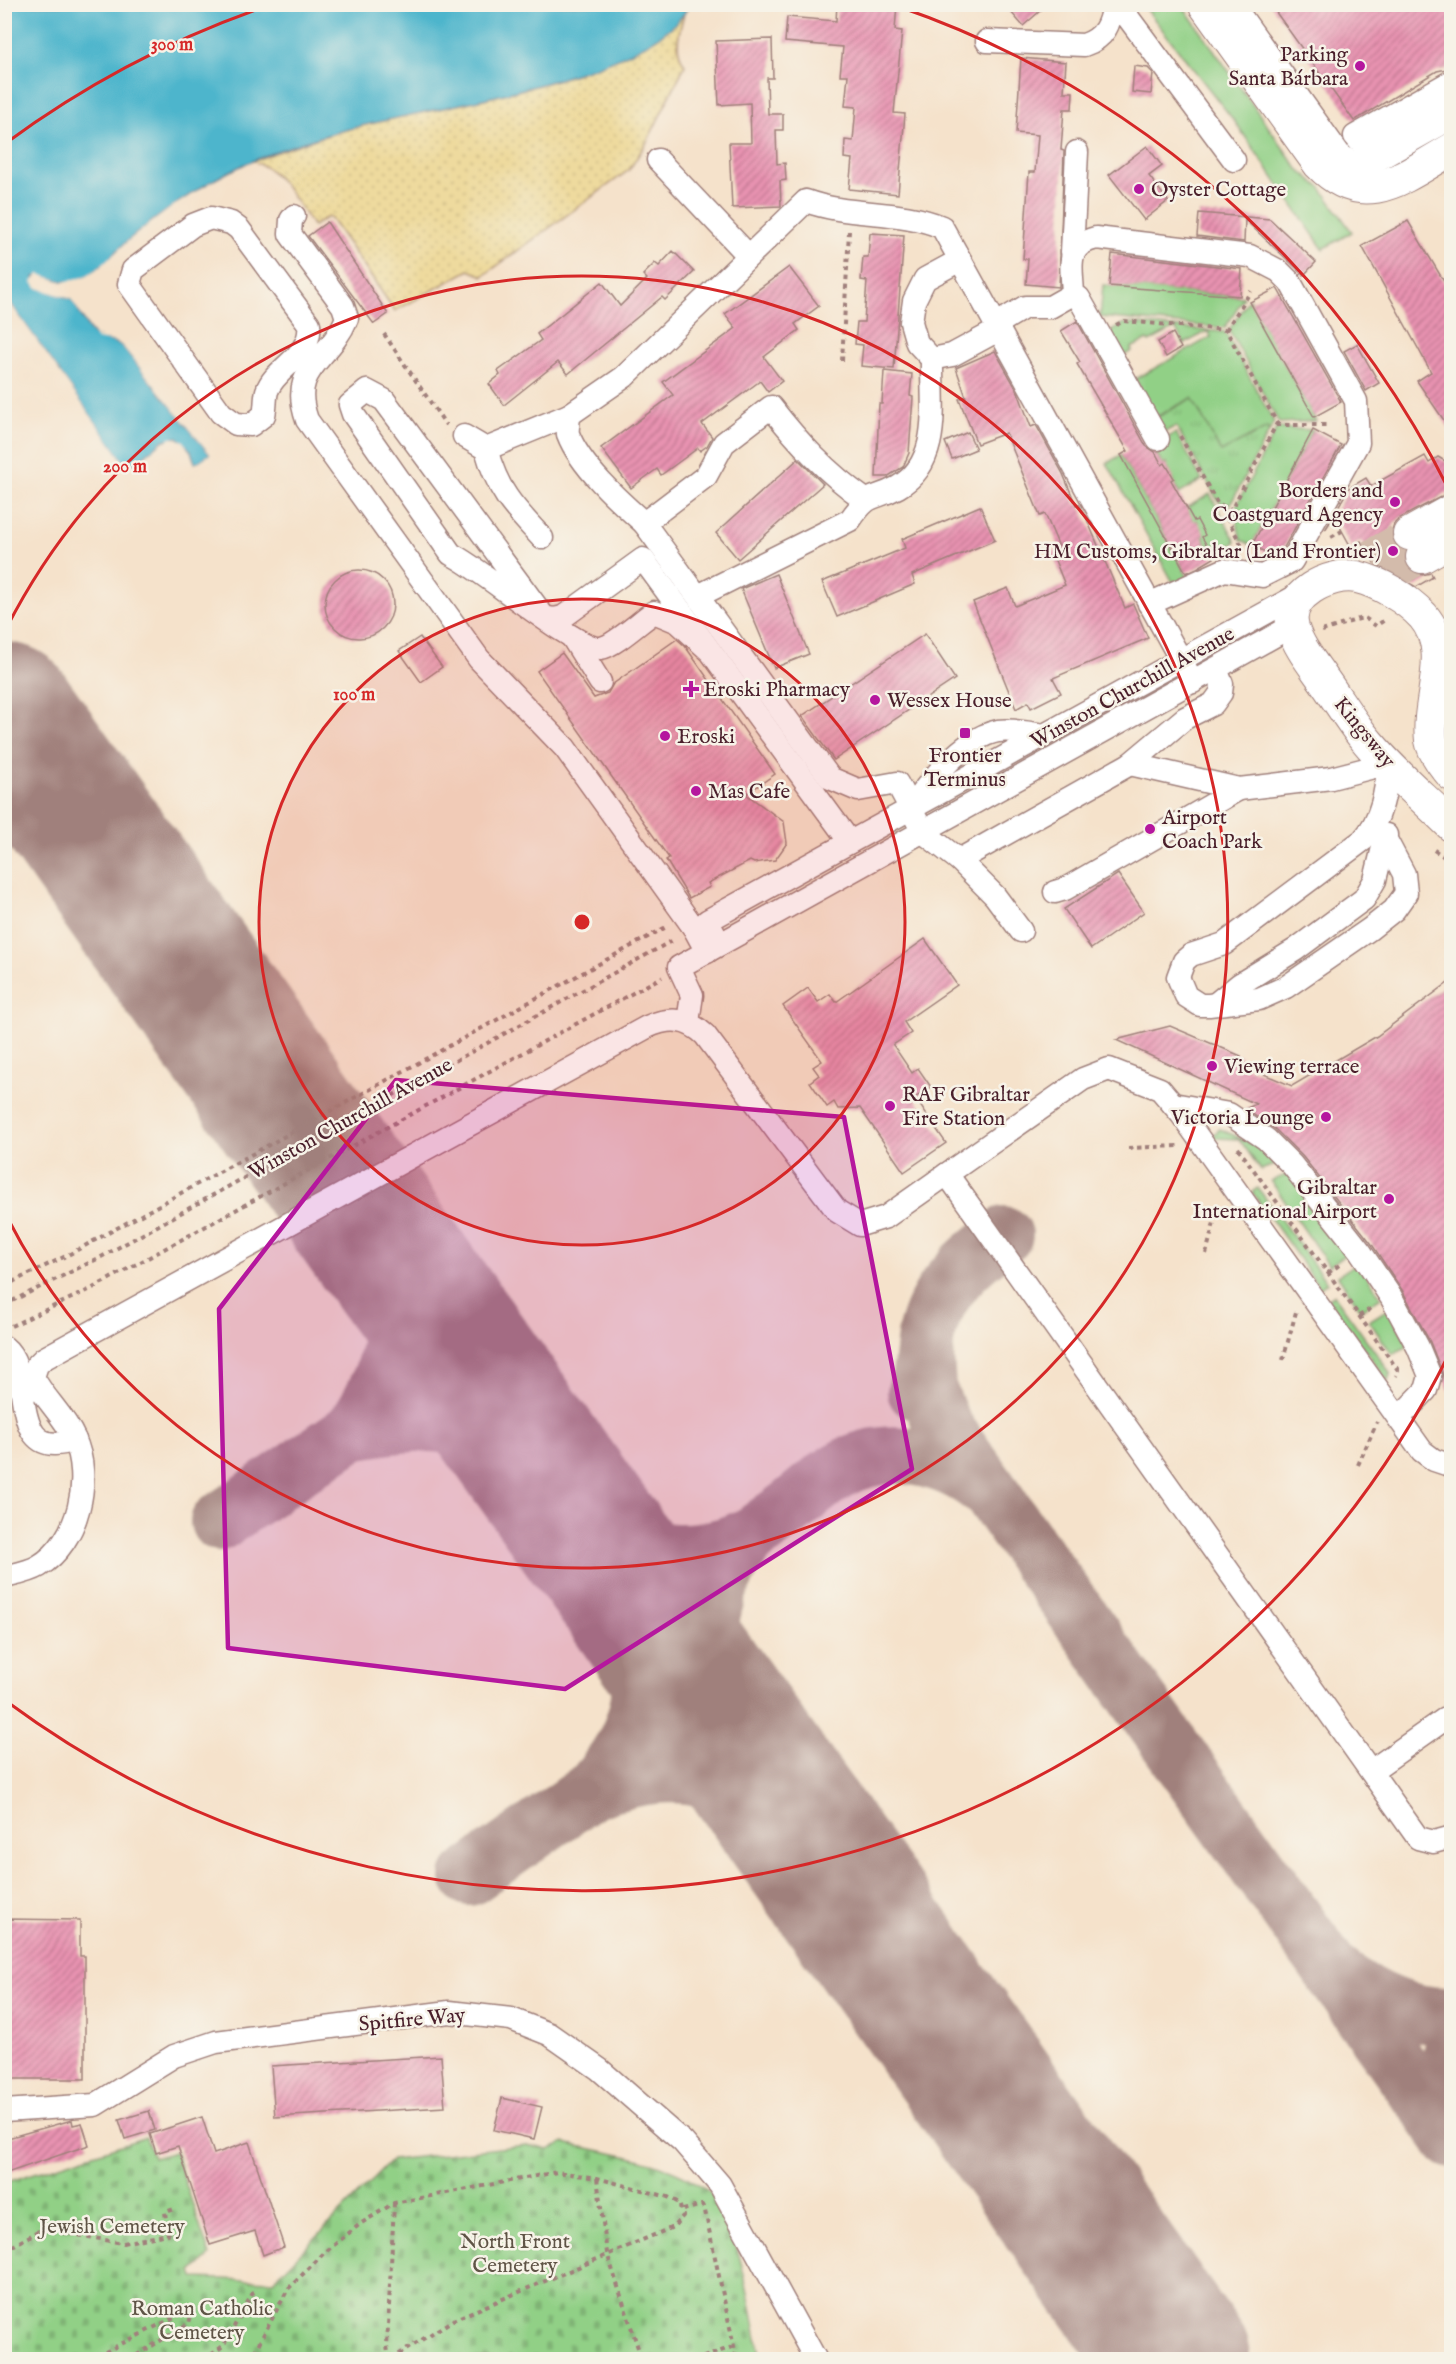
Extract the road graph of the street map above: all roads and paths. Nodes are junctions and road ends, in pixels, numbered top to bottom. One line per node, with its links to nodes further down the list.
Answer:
1 (1113, 4): 5 (street)
2 (1118, 4): 12 (street)
3 (1204, 4): 9 (highway)
4 (1232, 4): 8 (street)
5 (987, 41)
6 (1452, 81): 7 (street)
7 (1452, 97)
8 (1452, 118)
9 (1452, 149)
10 (1077, 152): 15 (street)
11 (658, 160): 16 (street)
12 (1234, 160)
13 (850, 213): 16 (street); 17 (street); 25 (path)
14 (294, 216): 27 (street)
15 (1072, 252): 19 (street); 46 (street)
16 (748, 255): 28 (street)
17 (960, 260): 20 (street); 24 (street)
18 (1251, 291): 21 (path)
19 (1073, 294): 20 (street); 23 (street)
20 (998, 326): 24 (street); 46 (street)
21 (1226, 330): 23 (path); 29 (path)
22 (384, 334): 31 (path)
23 (1100, 335): 32 (street)
24 (932, 359): 34 (street)
25 (842, 361)
26 (282, 373): 26 (street); 27 (street)
27 (301, 390): 72 (street)
28 (569, 415): 33 (street); 37 (street)
29 (1276, 425): 30 (path); 35 (path)
30 (1326, 425)
31 (464, 435): 33 (street)
32 (1158, 439): 35 (path)
33 (486, 449): 39 (street)
34 (864, 499): 37 (street); 45 (street)
35 (1231, 510): 41 (path)
36 (1452, 510): 42 (highway)
37 (644, 523): 45 (street)
38 (1452, 524): 42 (highway)
39 (542, 538)
40 (1452, 540): 42 (highway)
41 (1243, 548)
42 (1425, 552)
43 (663, 587): 47 (street); 48 (street); 52 (street)
44 (1302, 593): 50 (highway); 53 (street, Winston Churchill Avenue); 61 (highway, Winston Churchill Avenue)
45 (698, 596): 64 (street)
46 (1149, 604): 53 (street)
47 (571, 611): 49 (street); 51 (street)
48 (654, 612): 51 (street); 52 (street)
49 (544, 617): 49 (street); 51 (street)
50 (1292, 626): 54 (street, Winston Churchill Avenue); 59 (highway, Kingsway)
51 (572, 637): 56 (street)
52 (710, 651): 68 (street)
53 (1181, 660): 55 (street); 64 (street, Winston Churchill Avenue)
54 (1216, 669): 55 (street, Winston Churchill Avenue); 60 (street)
55 (1193, 681): 65 (street, Winston Churchill Avenue)
56 (600, 682)
57 (1451, 695): 58 (highway)
58 (1452, 743)
59 (1389, 763): 62 (street); 63 (highway, Kingsway); 76 (street)
60 (1130, 764): 62 (street); 69 (street)
61 (1452, 775)
62 (1239, 789): 71 (street)
63 (1414, 789): 66 (street); 67 (highway, Kingsway)
64 (911, 809): 65 (street); 68 (street)
65 (923, 832): 69 (street); 74 (street, Winston Churchill Avenue)
66 (1385, 838): 76 (street); 76 (street)
67 (1443, 838): 70 (path)
68 (850, 842): 74 (street)
69 (959, 860): 73 (street)
70 (1452, 862)
71 (1055, 892)
72 (694, 928): 74 (street); 82 (path, Winston Churchill Avenue)
73 (1021, 931)
74 (713, 948): 75 (street, Winston Churchill Avenue)
75 (671, 972): 77 (street); 83 (path, Winston Churchill Avenue)
76 (1218, 1002)
77 (688, 1022): 79 (street); 86 (street)
78 (1173, 1104): 79 (street); 85 (street); 85 (street)
79 (947, 1174): 90 (street)
80 (18, 1281): 81 (path)
81 (4, 1286)
82 (4, 1305)
83 (4, 1329)
84 (4, 1347): 86 (street)
85 (1399, 1418): 87 (street)
86 (75, 1440): 88 (street)
87 (1452, 1466)
88 (4, 1577)
89 (1452, 1714): 90 (street)
90 (1371, 1772): 91 (street)
91 (1452, 1837)
92 (4, 2111): 109 (street, Spitfire Way)
93 (597, 2178): 94 (path); 96 (path); 98 (path)
94 (394, 2204): 104 (path); 105 (path)
95 (174, 2209): 97 (path)
96 (683, 2210): 98 (path); 100 (path)
97 (4, 2250)
98 (607, 2253): 105 (path); 106 (path)
99 (254, 2290): 103 (path)
100 (735, 2346): 107 (path); 108 (path)
101 (89, 2360): 102 (path)
102 (129, 2360)
103 (204, 2360)
104 (250, 2360)
105 (390, 2360)
106 (642, 2360)
107 (695, 2360)
108 (737, 2360)
109 (816, 2360)

